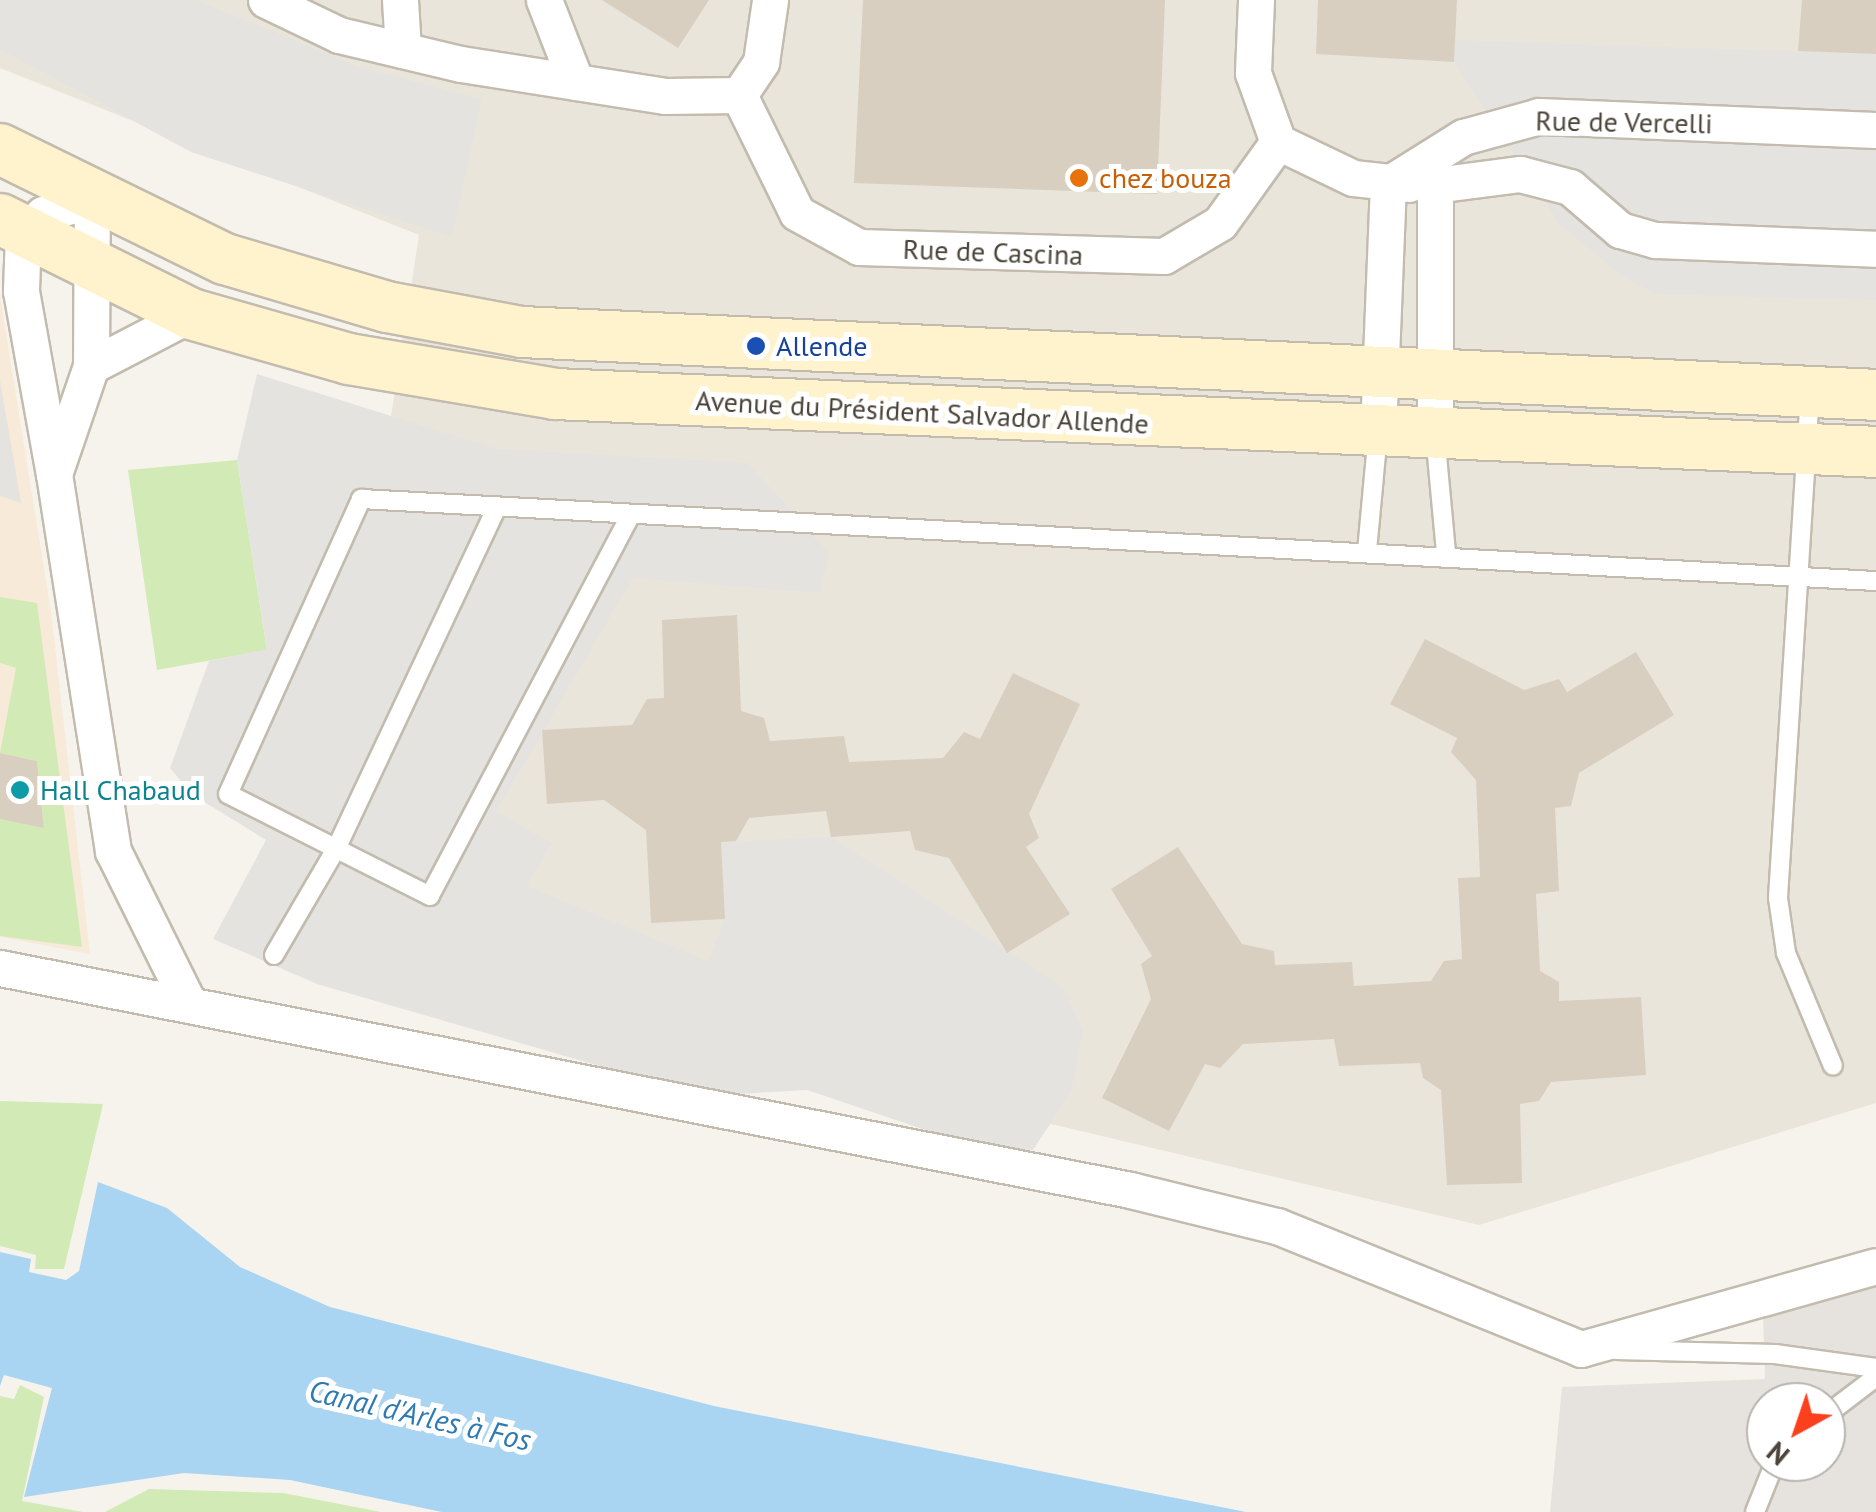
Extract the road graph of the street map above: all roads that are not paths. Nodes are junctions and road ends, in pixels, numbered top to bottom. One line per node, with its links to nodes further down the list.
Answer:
1 (266, 0): 6 (street)
2 (400, 0): 6 (street)
3 (544, 0): 7 (street)
4 (770, 0): 8 (street)
5 (1256, 0): 10 (street)
6 (403, 50): 7 (street)
7 (576, 82): 8 (street)
8 (739, 95): 10 (street, Rue de Cascina)
9 (1876, 130): 12 (street, Rue de Vercelli)
10 (1278, 142): 12 (street, Rue de Vercelli)
11 (0, 149): 14 (street)
12 (1388, 184): 13 (street, Rue de Vercelli); 20 (street)
13 (1436, 184): 16 (street, Rue de Vercelli); 21 (street)
14 (92, 200): 15 (street); 17 (street); 20 (street)
15 (11, 226): 17 (street, Avenue du Président Salvador Allende); 28 (street)
16 (1876, 249)
17 (97, 272): 18 (street, Avenue du Président Salvador Allende); 19 (street)
18 (191, 314): 19 (street); 24 (street, Avenue du Président Salvador Allende)
19 (91, 366): 28 (street)
20 (1381, 374): 21 (street); 24 (street)
21 (1437, 376): 22 (street); 25 (street)
22 (1810, 392): 23 (street); 26 (lane)
23 (1876, 395)
24 (1378, 432): 25 (street, Avenue du Président Salvador Allende); 31 (lane)
25 (1435, 434): 26 (street, Avenue du Président Salvador Allende); 32 (lane)
26 (1808, 449): 27 (street, Avenue du Président Salvador Allende); 33 (lane)
27 (1876, 452)
28 (54, 474): 38 (street)
29 (495, 511): 30 (lane); 35 (lane); 35 (lane)
30 (629, 518): 31 (lane); 35 (lane)
31 (1367, 550): 32 (lane)
32 (1446, 553): 33 (lane)
33 (1800, 576): 34 (lane); 39 (lane)
34 (1876, 581)
35 (336, 849): 36 (lane)
36 (274, 955)
37 (0, 968): 38 (street)
38 (188, 1002): 41 (street)
39 (1833, 1066)
40 (1876, 1266): 41 (street)
41 (1581, 1349): 42 (lane)
42 (1876, 1368)
43 (1876, 1377): 44 (lane)
44 (1846, 1400)
45 (1767, 1482): 46 (lane)
46 (1755, 1512)

